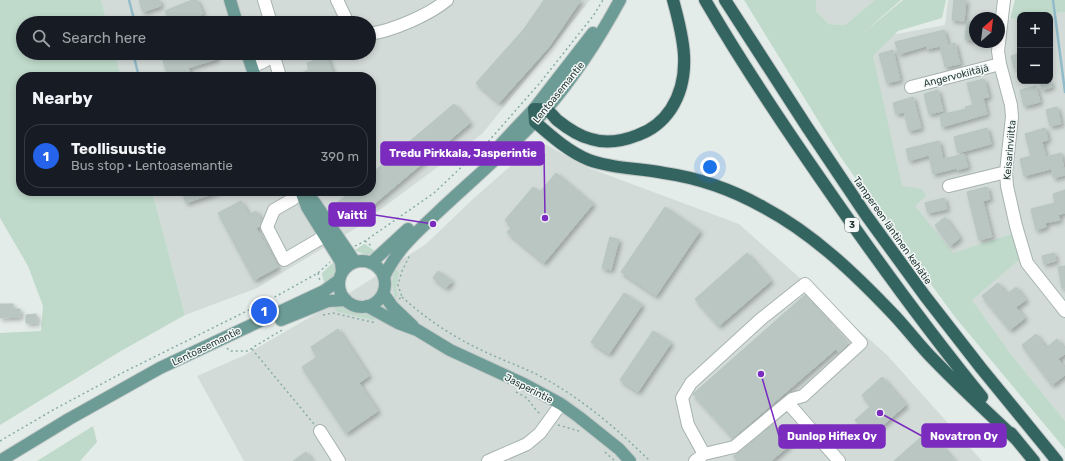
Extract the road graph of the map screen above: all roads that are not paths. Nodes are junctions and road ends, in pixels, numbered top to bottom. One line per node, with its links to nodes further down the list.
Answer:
1 (230, 0): 10 (main road)
2 (264, 0): 11 (street)
3 (337, 0): 12 (street)
4 (447, 0): 13 (street)
5 (618, 0): 21 (main road, Lentoasemantie); 22 (main road, Lentoasemantie)
6 (673, 0): 22 (highway)
7 (705, 0): 43 (highway, 3)
8 (1004, 0): 17 (street, Keisarinviitta)
9 (727, 2): 51 (highway, Tampereen läntinen kehätie / 3)
10 (235, 16)
11 (269, 16)
12 (345, 16)
13 (376, 33)
14 (250, 60): 18 (main road)
15 (267, 60): 18 (street)
16 (275, 60): 19 (street)
17 (1000, 64): 20 (street, Angervokiitäjä); 24 (street, Keisarinviitta)
18 (254, 72)
19 (279, 72)
20 (911, 86)
21 (534, 109): 22 (highway); 23 (highway); 31 (main road, Lentoasemantie)
22 (546, 110): 23 (main road, Lentoasemantie)
23 (535, 122): 33 (main road, Lentoasemantie); 43 (highway)
24 (1006, 172): 25 (street); 38 (street, Keisarinviitta)
25 (949, 186)
26 (294, 196): 29 (street)
27 (304, 196): 29 (main road)
28 (308, 196): 30 (main road)
29 (325, 236): 32 (main road)
30 (355, 262): 31 (main road); 32 (main road)
31 (371, 263): 33 (main road)
32 (340, 276): 35 (main road); 39 (main road, Lentoasemantie)
33 (384, 277): 34 (main road)
34 (383, 293): 36 (main road); 37 (main road, Jasperintie)
35 (346, 300): 36 (main road); 39 (main road, Lentoasemantie)
36 (367, 306): 37 (main road, Jasperintie)
37 (388, 310): 41 (main road, Jasperintie)
38 (1065, 311)
39 (116, 394): 45 (main road, Lentoasemantie)
40 (788, 402): 44 (street); 44 (street); 49 (street)
41 (561, 404): 47 (street); 48 (main road, Jasperintie)
42 (320, 431): 46 (street)
43 (1016, 439): 50 (highway, 3)
44 (700, 457)
45 (0, 461)
46 (338, 461)
47 (488, 461)
48 (630, 461)
49 (838, 461)
50 (1034, 461)
51 (1057, 461)

